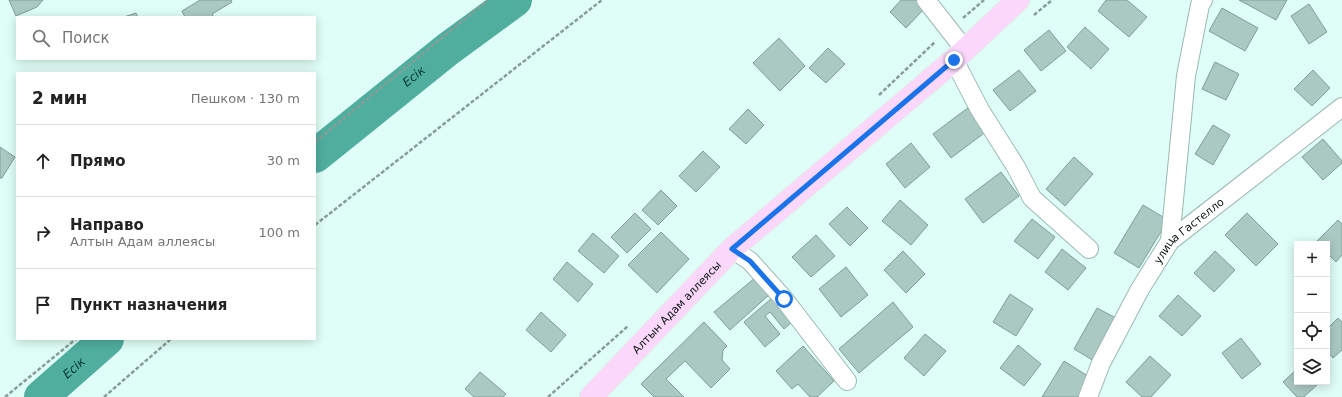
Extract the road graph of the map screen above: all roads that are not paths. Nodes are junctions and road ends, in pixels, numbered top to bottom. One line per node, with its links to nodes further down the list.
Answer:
1 (926, 0): 4 (street)
2 (1018, 0): 4 (main road, Алтын Адам аллеясы)
3 (1203, 0): 6 (street)
4 (959, 55): 7 (main road, Алтын Адам аллеясы); 8 (street)
5 (1342, 107): 6 (street, улица Гастелло)
6 (1170, 241): 11 (street, улица Гастелло)
7 (732, 249): 9 (street); 10 (main road, Алтын Адам аллеясы)
8 (1089, 249)
9 (847, 381)
10 (591, 397)
11 (1088, 397)

